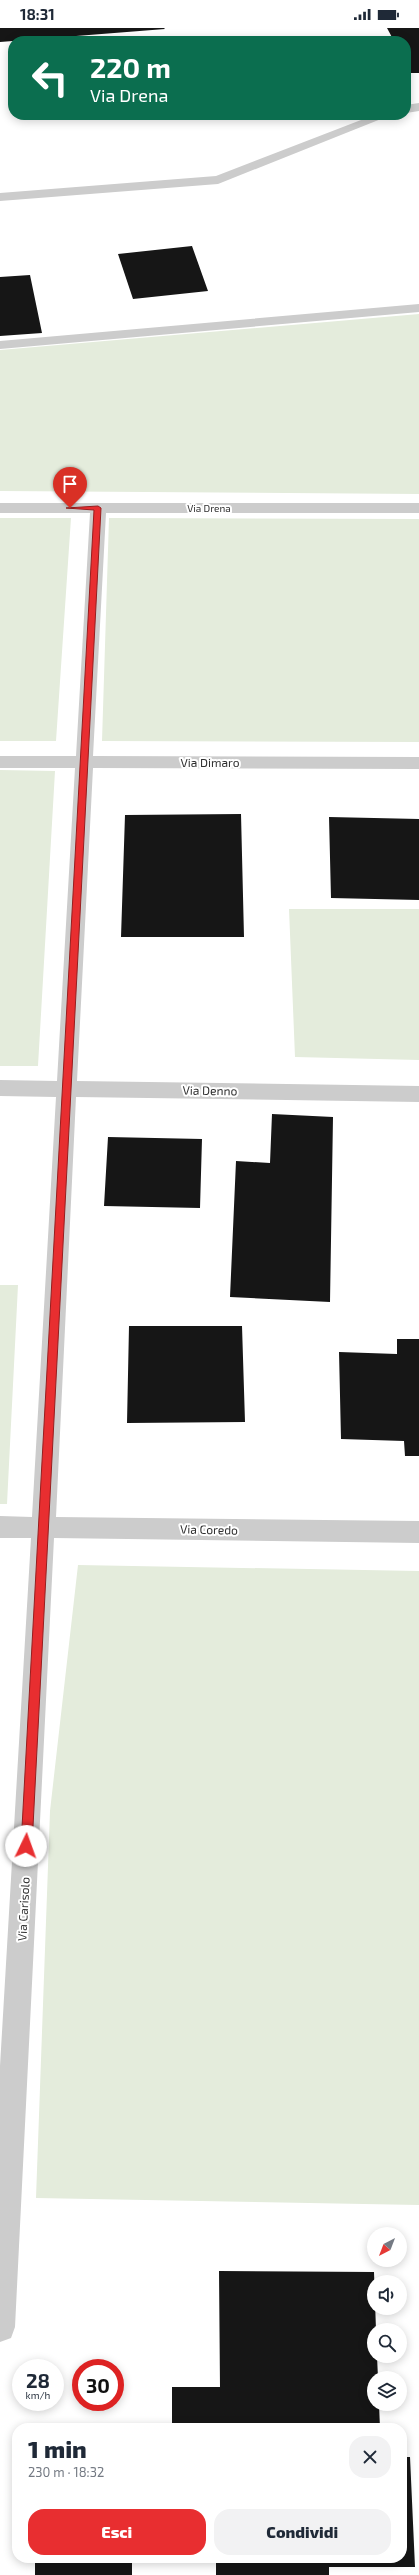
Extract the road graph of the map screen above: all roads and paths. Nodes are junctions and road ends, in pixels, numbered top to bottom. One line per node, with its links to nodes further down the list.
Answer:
1 (372, 120): 2 (street)
2 (0, 197)
3 (419, 308): 4 (street)
4 (0, 345)
5 (0, 508): 6 (street, Via Drena)
6 (98, 508): 7 (street, Via Drena); 9 (street, Via Carisolo)
7 (419, 508)
8 (0, 762): 9 (street, Via Dimaro)
9 (84, 762): 10 (street, Via Dimaro); 12 (street, Via Carisolo)
10 (419, 763)
11 (0, 1088): 12 (street, Via Denno)
12 (66, 1088): 13 (street, Via Denno); 15 (street, Via Carisolo)
13 (419, 1094)
14 (0, 1527): 15 (street, Via Coredo)
15 (43, 1527): 16 (street, Via Coredo); 17 (street, Via Carisolo)
16 (419, 1532)
17 (4, 2164): 18 (street, Via Carisolo)
18 (0, 2327)

